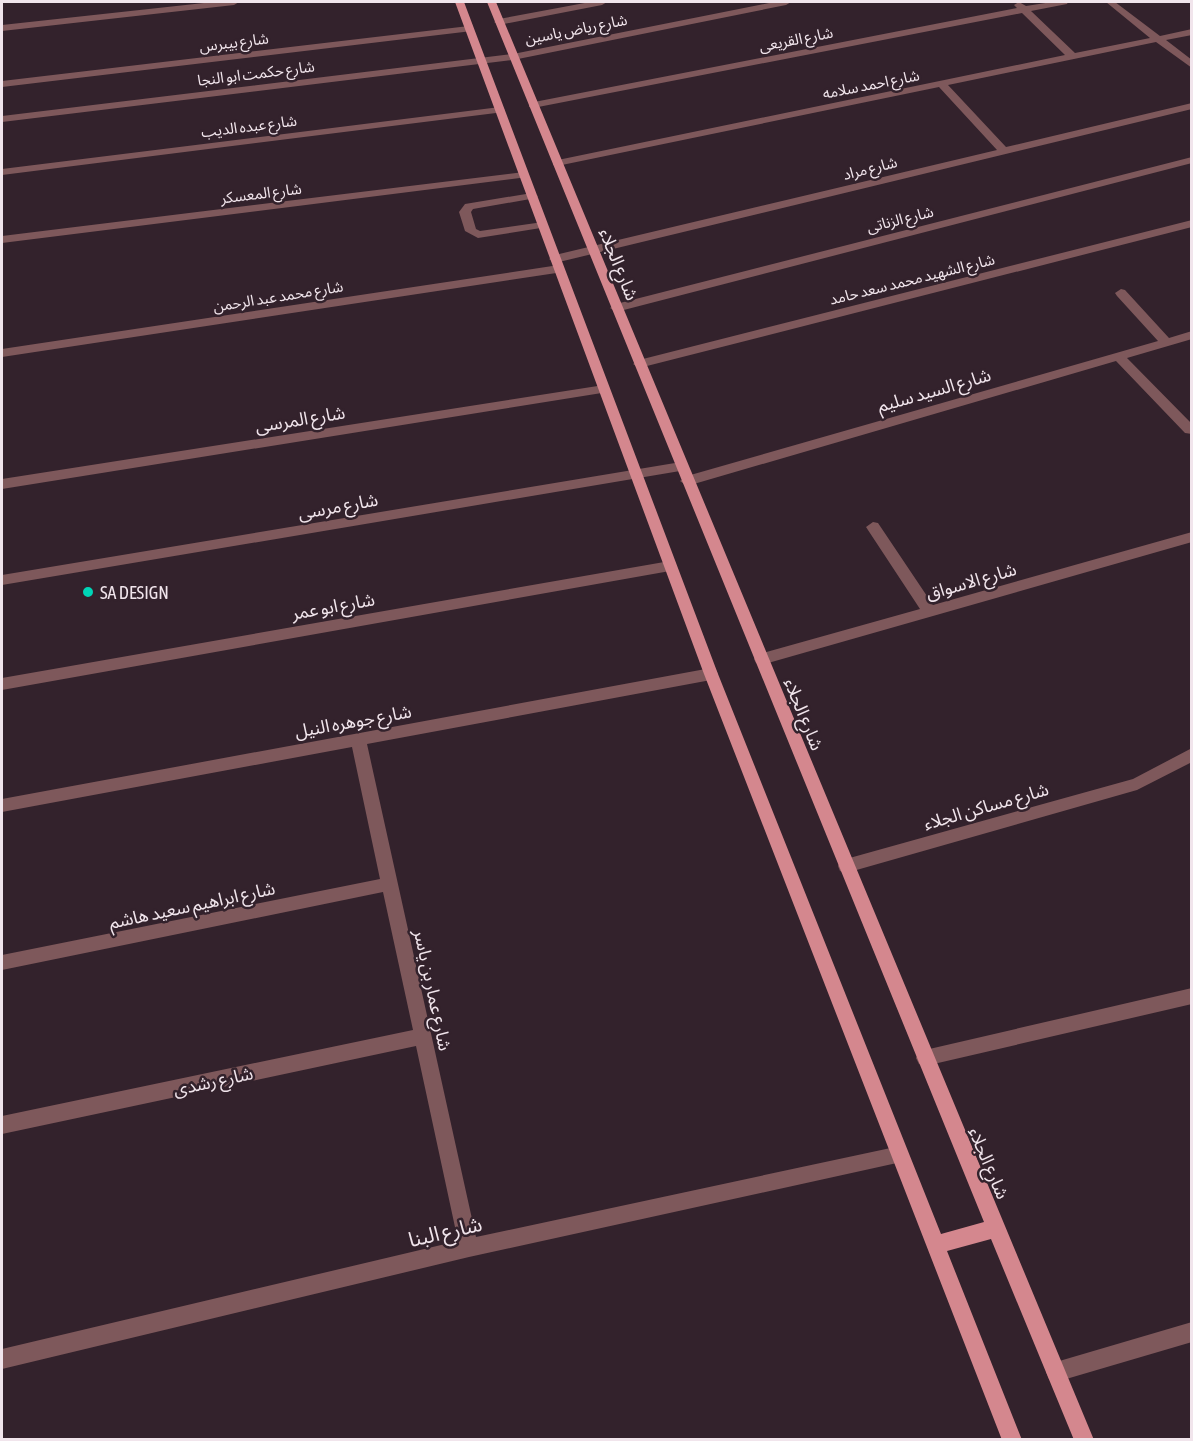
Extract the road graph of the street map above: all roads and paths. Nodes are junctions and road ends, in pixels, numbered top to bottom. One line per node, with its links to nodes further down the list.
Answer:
1 (234, 2): 11 (street)
2 (459, 2): 12 (main road)
3 (491, 2): 10 (main road, شارع الجلاء)
4 (602, 2): 10 (street)
5 (786, 2): 15 (street, شارع رياض ياسين)
6 (1016, 2): 9 (street)
7 (1064, 2): 9 (street, شارع القريعى)
8 (1110, 2): 14 (street)
9 (1024, 9): 16 (street); 21 (street, شارع القريعى)
10 (499, 22): 15 (main road, شارع الجلاء)
11 (2, 28)
12 (469, 29): 17 (main road); 19 (street, شارع بيبرس)
13 (1191, 32): 14 (street, شارع احمد سلامه)
14 (1158, 39): 16 (street, شارع احمد سلامه); 18 (street)
15 (513, 57): 17 (street, شارع حكمت ابو النجا); 21 (main road, شارع الجلاء)
16 (1073, 57): 20 (street, شارع احمد سلامه)
17 (481, 61): 23 (main road); 24 (street, شارع حكمت ابو النجا)
18 (1191, 65)
19 (2, 84)
20 (942, 85): 25 (street); 27 (street, شارع احمد سلامه)
21 (533, 105): 27 (main road, شارع الجلاء)
22 (1191, 106): 25 (street, شارع مراد)
23 (500, 110): 28 (street, شارع عبده الديب); 29 (main road)
24 (2, 119)
25 (1004, 151): 34 (street, شارع مراد)
26 (1191, 160): 37 (street, شارع الزناتى)
27 (557, 163): 34 (main road, شارع الجلاء)
28 (2, 172)
29 (524, 175): 30 (main road); 33 (street, شارع المعسكر)
30 (532, 196): 32 (main road); 32 (street)
31 (1191, 223): 42 (street, شارع الشهيد محمد سعد حامد)
32 (543, 225): 35 (main road)
33 (2, 240)
34 (592, 250): 35 (street, شارع مراد); 37 (main road, شارع الجلاء)
35 (557, 264): 40 (street, شارع محمد عبد الرحمن); 43 (main road)
36 (1121, 293): 39 (street)
37 (616, 308): 42 (main road, شارع الجلاء)
38 (1191, 335): 39 (street, شارع السيد سليم)
39 (1166, 342): 41 (street, شارع السيد سليم)
40 (2, 353)
41 (1118, 356): 44 (street); 46 (street, شارع السيد سليم)
42 (639, 364): 46 (main road, شارع الجلاء)
43 (604, 389): 45 (main road); 47 (street, شارع المرسى)
44 (1190, 430)
45 (636, 474): 46 (street, شارع مرسى); 50 (main road); 51 (street, شارع مرسى)
46 (684, 474): 53 (main road, شارع الجلاء)
47 (2, 484)
48 (873, 527): 52 (street)
49 (1191, 537): 52 (street, شارع الاسواق)
50 (670, 566): 54 (main road); 55 (street, شارع ابو عمر)
51 (2, 580)
52 (930, 612): 53 (street, شارع الاسواق)
53 (761, 659): 59 (main road, شارع الجلاء)
54 (711, 674): 56 (street, شارع جوهره النيل); 66 (main road)
55 (2, 684)
56 (358, 739): 58 (street, شارع جوهره النيل); 60 (street, شارع عمار بن ياسر)
57 (1191, 754): 59 (street, شارع مساكن الجلاء)
58 (2, 805)
59 (846, 866): 64 (main road, شارع الجلاء)
60 (390, 884): 61 (street, شارع ابراهيم سعيد هاشم); 63 (street, شارع عمار بن ياسر)
61 (2, 963)
62 (1191, 996): 64 (street)
63 (424, 1036): 65 (street, شارع رشدى); 69 (street, شارع عمار بن ياسر)
64 (925, 1058): 67 (main road, شارع الجلاء)
65 (2, 1125)
66 (900, 1155): 68 (main road); 69 (street, شارع البنا)
67 (996, 1228): 68 (main road); 72 (main road, شارع الجلاء)
68 (936, 1245): 73 (main road)
69 (469, 1248): 71 (street, شارع البنا)
70 (1191, 1332): 72 (street)
71 (2, 1359)
72 (1056, 1372): 74 (main road, شارع الجلاء)
73 (1012, 1440)
74 (1084, 1440)

